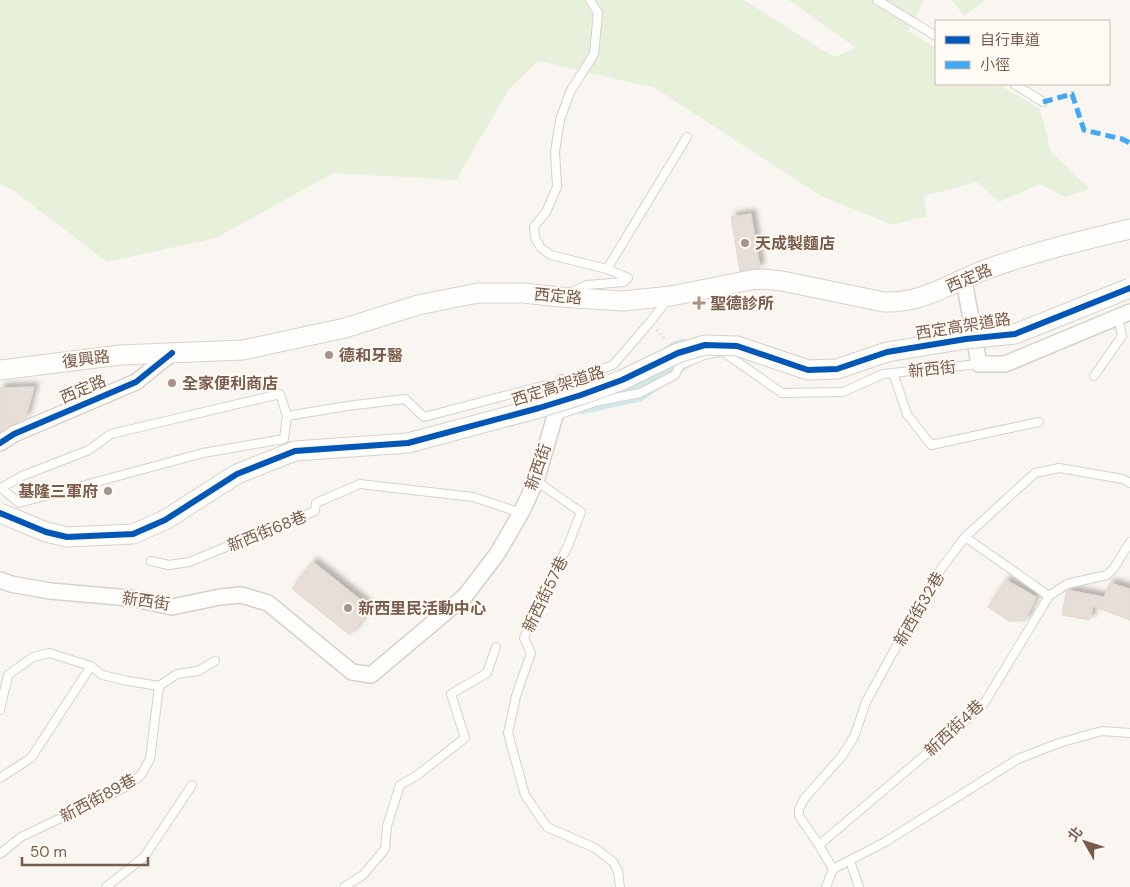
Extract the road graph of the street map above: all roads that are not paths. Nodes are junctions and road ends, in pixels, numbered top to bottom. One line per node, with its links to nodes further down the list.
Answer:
1 (590, 0): 8 (lane)
2 (877, 0): 3 (lane)
3 (935, 35)
4 (1016, 85): 5 (lane)
5 (1043, 102)
6 (687, 137): 8 (lane)
7 (1130, 229): 9 (street, 西定路)
8 (607, 269): 12 (lane)
9 (964, 280): 11 (street, 西定路); 15 (street)
10 (1130, 288): 28 (street, 西定高架道路, bridge)
11 (671, 296): 12 (street, 西定路); 19 (lane)
12 (560, 297): 14 (street, 西定路)
13 (1124, 314): 15 (street, 新西街); 18 (lane)
14 (172, 353): 16 (street, 復興路); 23 (street, 西定路)
15 (979, 364): 17 (lane, 新西街)
16 (0, 370)
17 (893, 373): 21 (lane, 新西街); 22 (lane)
18 (1094, 376)
19 (562, 383): 20 (lane); 21 (street)
20 (287, 416): 26 (lane); 26 (lane)
21 (555, 416): 24 (street, 新西街)
22 (1039, 422)
23 (0, 443)
24 (536, 481): 27 (street, 新西街); 48 (lane, 新西街57巷)
25 (1130, 483): 29 (lane, 新西街32巷)
26 (0, 488)
27 (521, 512): 31 (lane, 新西街68巷); 32 (street, 新西街)
28 (0, 513)
29 (965, 537): 33 (lane); 42 (lane, 新西街32巷)
30 (1130, 542): 33 (lane, 新西街4巷)
31 (151, 562)
32 (0, 580)
33 (1049, 596): 42 (lane, 新西街4巷)
34 (496, 647): 47 (lane)
35 (214, 661): 37 (lane)
36 (91, 666): 37 (lane); 38 (lane); 40 (lane)
37 (159, 686): 43 (lane, 新西街89巷)
38 (0, 710)
39 (1130, 733): 44 (lane)
40 (0, 778)
41 (192, 785): 46 (lane)
42 (819, 845): 45 (lane)
43 (0, 854)
44 (850, 861): 45 (lane); 50 (lane)
45 (833, 869): 49 (lane)
46 (106, 887)
47 (344, 887)
48 (620, 887)
49 (826, 887)
50 (859, 887)

